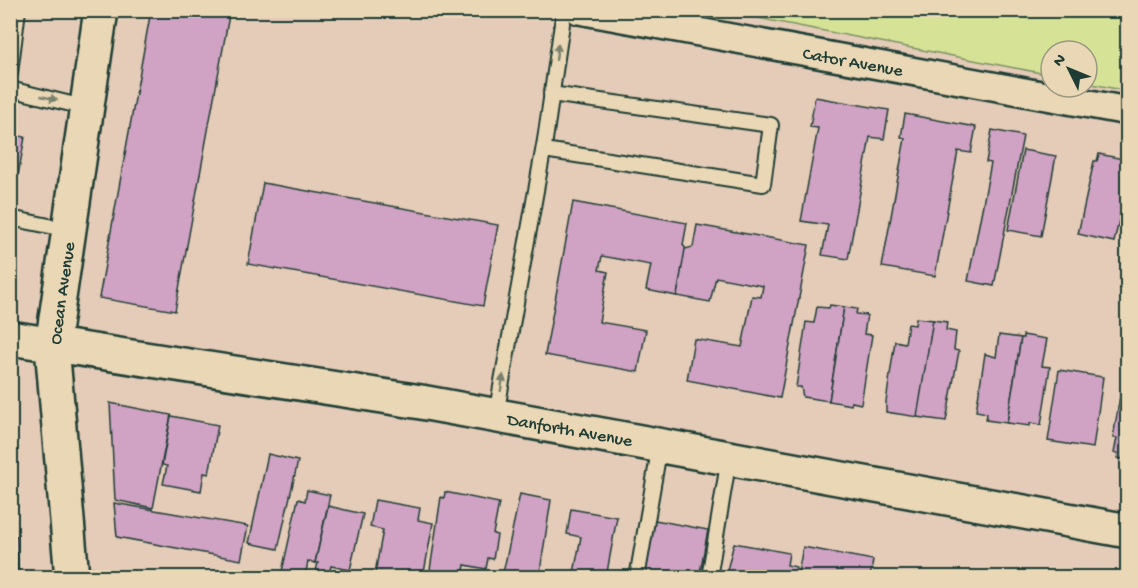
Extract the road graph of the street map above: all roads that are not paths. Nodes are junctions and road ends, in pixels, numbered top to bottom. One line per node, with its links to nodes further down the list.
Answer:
1 (18, 10): 5 (lane)
2 (101, 10): 8 (street, Ocean Avenue)
3 (564, 10): 7 (lane, one-way to 3)
4 (579, 10): 9 (street, Cator Avenue)
5 (10, 73)
6 (10, 89): 8 (lane, one-way to 8)
7 (551, 94): 10 (lane); 10 (lane)
8 (87, 108): 12 (street, Ocean Avenue)
9 (1128, 111)
10 (544, 150): 15 (lane, one-way to 10)
11 (10, 218): 12 (lane)
12 (69, 230): 14 (street, Ocean Avenue)
13 (10, 338): 14 (street, Danforth Avenue)
14 (52, 346): 15 (street, Danforth Avenue); 19 (street, Ocean Avenue)
15 (496, 416): 16 (street, Danforth Avenue)
16 (660, 445): 17 (street, Danforth Avenue); 21 (lane)
17 (729, 458): 18 (street, Danforth Avenue); 22 (lane)
18 (1128, 531)
19 (72, 575): 20 (lane)
20 (108, 578)
21 (637, 578)
22 (709, 578)

